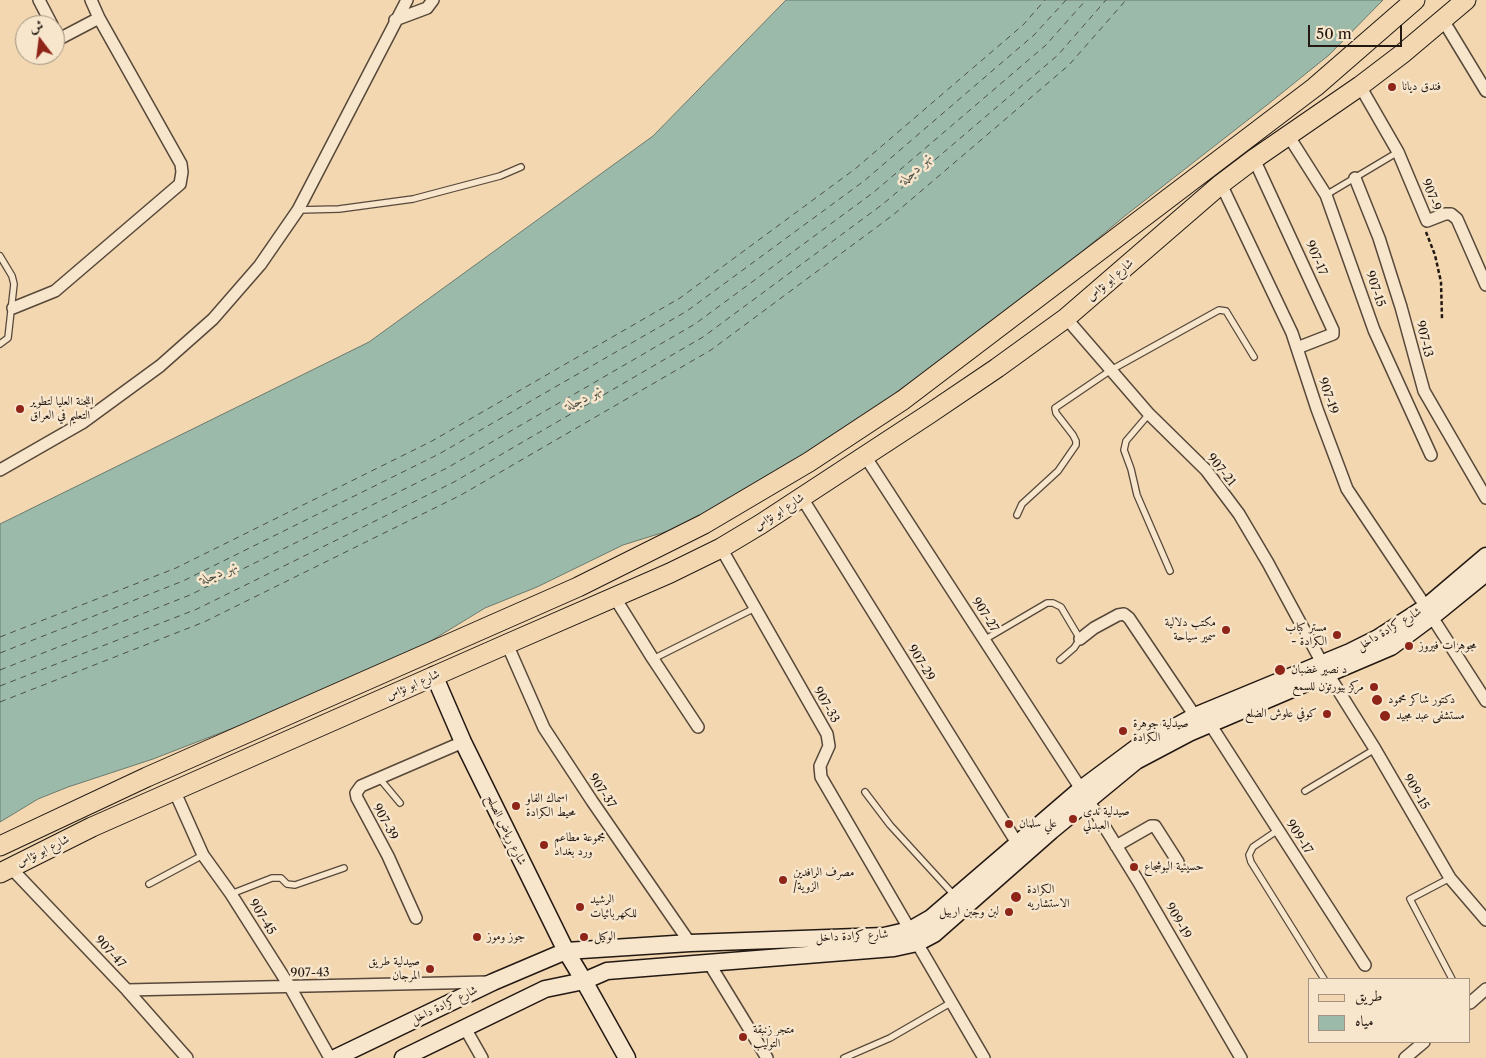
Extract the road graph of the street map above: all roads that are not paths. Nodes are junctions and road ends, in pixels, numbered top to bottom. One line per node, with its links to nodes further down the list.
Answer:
1 (40, 0): 7 (street)
2 (91, 0): 8 (street)
3 (407, 0): 9 (street)
4 (433, 0): 9 (street)
5 (1415, 0): 65 (main road, شارع ابو نؤاس)
6 (1466, 0): 10 (main road, شارع ابو نؤاس)
7 (47, 15)
8 (99, 18): 11 (street); 24 (street)
9 (395, 20): 21 (street)
10 (1443, 20): 12 (main road, شارع ابو نؤاس); 13 (street)
11 (65, 35)
12 (1360, 86): 14 (main road, شارع ابو نؤاس); 15 (street, 907-9)
13 (1486, 91)
14 (1288, 135): 16 (main road, شارع ابو نؤاس); 20 (street, 907-15)
15 (1398, 152): 18 (lane); 23 (street, 907-9)
16 (1254, 159): 19 (main road, شارع ابو نؤاس); 27 (street, 907-17)
17 (521, 167): 21 (lane)
18 (1355, 178): 20 (lane); 35 (street, 907-13)
19 (1221, 184): 25 (main road, شارع ابو نؤاس); 27 (street, 907-19)
20 (1326, 195): 31 (street, 907-15)
21 (298, 210): 33 (street)
22 (0, 256): 24 (lane)
23 (1486, 285)
24 (13, 308): 26 (lane)
25 (1066, 318): 29 (street, 907-21); 32 (main road, شارع ابو نؤاس)
26 (0, 344)
27 (1297, 348): 43 (street, 907-19)
28 (1254, 357): 29 (lane)
29 (1111, 370): 30 (street, 907-21); 36 (lane)
30 (1149, 414): 39 (lane); 49 (street, 907-21)
31 (1431, 455)
32 (865, 456): 34 (main road, شارع ابو نؤاس); 45 (street, 907-27)
33 (1, 466)
34 (802, 498): 37 (main road, شارع ابو نؤاس); 64 (street, 907-29)
35 (1486, 498)
36 (1017, 515)
37 (721, 548): 41 (main road, شارع ابو نؤاس); 42 (street, 907-33)
38 (1486, 556): 43 (main road, شارع كرادة داخل)
39 (1170, 571)
40 (1486, 573): 43 (main road, شارع كرادة داخل)
41 (615, 598): 46 (main road, شارع ابو نؤاس); 47 (street)
42 (755, 608): 47 (lane); 77 (street, 907-33)
43 (1429, 612): 49 (main road, شارع كرادة داخل); 51 (street, 907-19)
44 (1080, 639): 45 (lane); 48 (lane); 52 (street)
45 (984, 640): 61 (street, 907-27)
46 (507, 644): 50 (main road, شارع ابو نؤاس); 78 (street, 907-37)
47 (653, 659): 54 (street)
48 (1060, 660)
49 (1325, 669): 52 (main road, شارع كرادة داخل); 53 (main road, شارع كرادة داخل); 56 (street, 909-15)
50 (434, 676): 55 (main road, شارع رياض الصلح); 58 (main road, شارع ابو نؤاس)
51 (1486, 701)
52 (1195, 716): 61 (main road, شارع كرادة داخل)
53 (1210, 724): 61 (main road, شارع كرادة داخل); 63 (street, 909-17)
54 (698, 727)
55 (463, 742): 57 (street, 907-39); 79 (main road, شارع رياض الصلح)
56 (1375, 749): 59 (lane); 71 (street, 909-15)
57 (380, 778): 62 (lane); 75 (street, 907-39)
58 (174, 790): 67 (street, 907-45); 70 (main road, شارع ابو نؤاس)
59 (1304, 791)
60 (865, 792): 74 (lane)
61 (1084, 794): 64 (main road, شارع كرادة داخل); 66 (street, 909-19); 77 (main road, شارع كرادة داخل)
62 (400, 803)
63 (1278, 830): 81 (street, 909-17); 82 (lane)
64 (1017, 843): 74 (main road, شارع كرادة داخل)
65 (0, 846)
66 (1116, 846): 68 (street); 102 (street, 909-19)
67 (204, 855): 72 (lane); 73 (street, 907-45)
68 (1178, 862)
69 (344, 868): 73 (lane)
70 (5, 870): 88 (street, 907-47)
71 (1450, 878): 76 (street, 909-15); 83 (lane)
72 (149, 884)
73 (231, 894): 86 (street, 907-45)
74 (955, 896): 77 (main road, شارع كرادة داخل)
75 (416, 918)
76 (1486, 920)
77 (914, 937): 78 (main road, شارع كرادة داخل); 80 (main road, شارع كرادة داخل); 89 (street, 907-33)
78 (690, 944): 79 (main road, شارع كرادة داخل)
79 (566, 951): 84 (main road, شارع رياض الصلح); 85 (main road, شارع كرادة داخل)
80 (709, 963): 84 (main road, شارع كرادة داخل); 99 (street)
81 (1365, 965)
82 (1323, 978)
83 (1451, 978)
84 (584, 981): 91 (main road, شارع كرادة داخل); 98 (main road, شارع رياض الصلح)
85 (493, 982): 86 (street, 907-43); 95 (main road, شارع كرادة داخل)
86 (290, 987): 88 (street, 907-43); 94 (street, 907-45)
87 (1486, 989): 90 (street)
88 (127, 990): 93 (street, 907-47)
89 (952, 1002): 100 (lane); 101 (street, 907-33)
90 (1471, 1002)
91 (465, 1028): 96 (main road, شارع كرادة داخل); 97 (street)
92 (1423, 1043): 103 (street)
93 (186, 1058)
94 (330, 1058)
95 (335, 1058)
96 (404, 1058)
97 (482, 1058)
98 (627, 1058)
99 (767, 1058)
100 (844, 1058)
101 (984, 1058)
102 (1241, 1058)
103 (1406, 1058)

